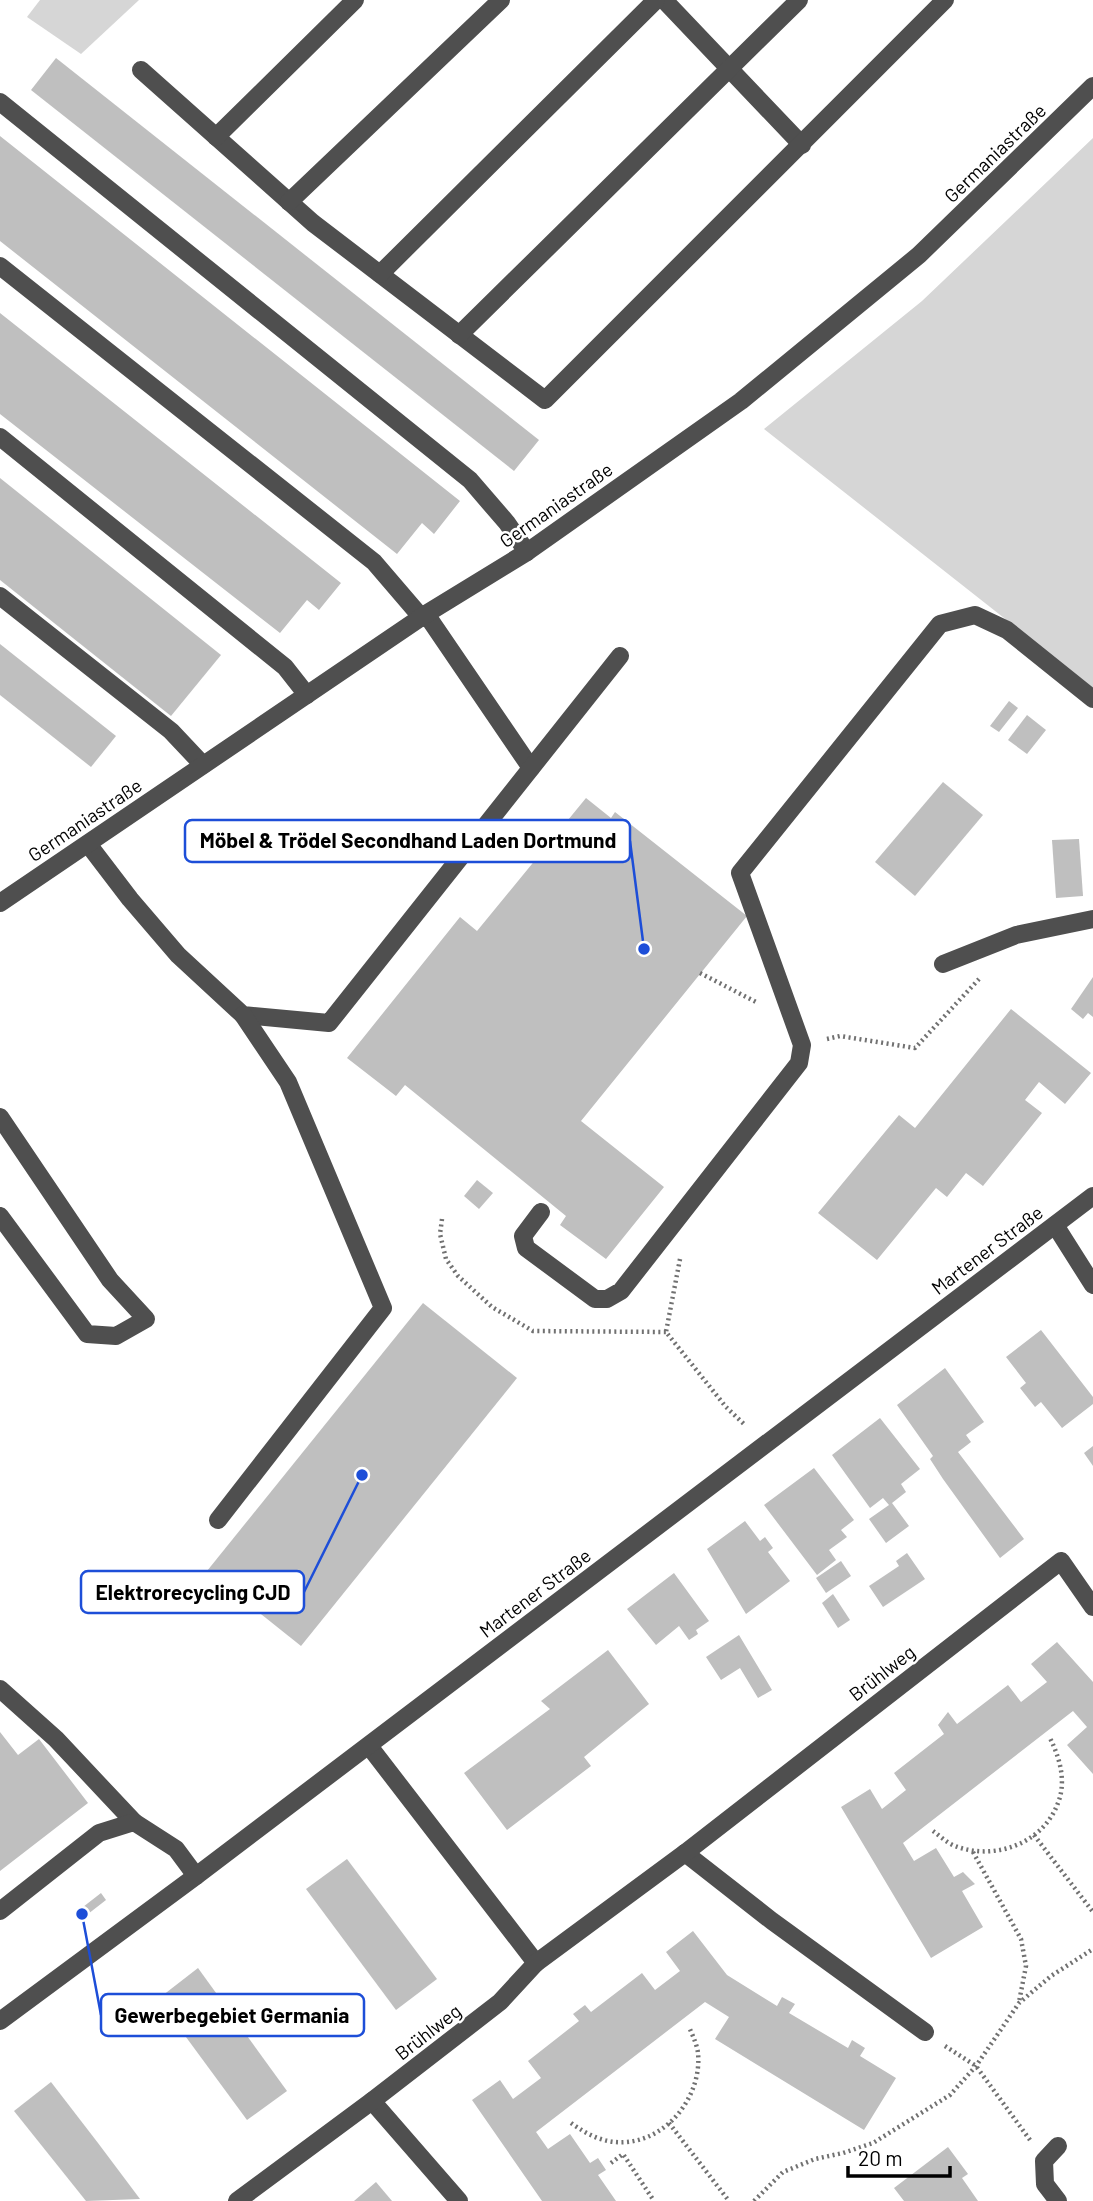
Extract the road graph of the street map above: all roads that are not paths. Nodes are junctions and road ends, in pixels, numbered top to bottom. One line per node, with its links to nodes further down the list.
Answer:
1 (355, 0): 11 (street)
2 (501, 0): 13 (street)
3 (656, 0): 15 (street)
4 (664, 0): 7 (street)
5 (799, 0): 7 (street)
6 (946, 0): 12 (street)
7 (729, 69): 12 (street); 16 (street)
8 (141, 71): 11 (street)
9 (1093, 86): 18 (street, Germaniastraße)
10 (0, 102): 18 (street)
11 (216, 137): 13 (street)
12 (802, 145): 16 (street)
13 (289, 202): 15 (street)
14 (0, 266): 20 (street)
15 (380, 274): 16 (street)
16 (459, 335)
17 (0, 437): 22 (street)
18 (527, 552): 20 (street, Germaniastraße)
19 (0, 596): 24 (street)
20 (424, 616): 22 (street, Germaniastraße); 25 (street)
21 (620, 656): 25 (street)
22 (307, 695): 24 (street, Germaniastraße)
23 (1093, 699): 33 (street)
24 (204, 765): 26 (street, Germaniastraße)
25 (531, 768): 30 (street)
26 (88, 844): 27 (street, Germaniastraße); 30 (street)
27 (0, 903)
28 (1093, 919): 29 (street)
29 (943, 964)
30 (243, 1015): 37 (street)
31 (0, 1117): 34 (street)
32 (1093, 1196): 35 (street, Martener Straße)
33 (541, 1212)
34 (0, 1216)
35 (1055, 1225): 36 (street); 40 (street, Martener Straße)
36 (1093, 1285)
37 (218, 1520)
38 (1093, 1607): 42 (street, Brühlweg)
39 (0, 1689): 41 (street)
40 (369, 1746): 43 (street, Martener Straße); 45 (street)
41 (134, 1822): 43 (street); 44 (street)
42 (685, 1853): 45 (street, Brühlweg); 47 (street)
43 (197, 1876): 46 (street, Martener Straße)
44 (0, 1910)
45 (536, 1963): 48 (street, Brühlweg)
46 (0, 2021)
47 (925, 2032)
48 (373, 2101): 50 (street, Brühlweg); 51 (street)
49 (1058, 2146): 52 (street)
50 (237, 2201)
51 (459, 2201)
52 (1058, 2201)

